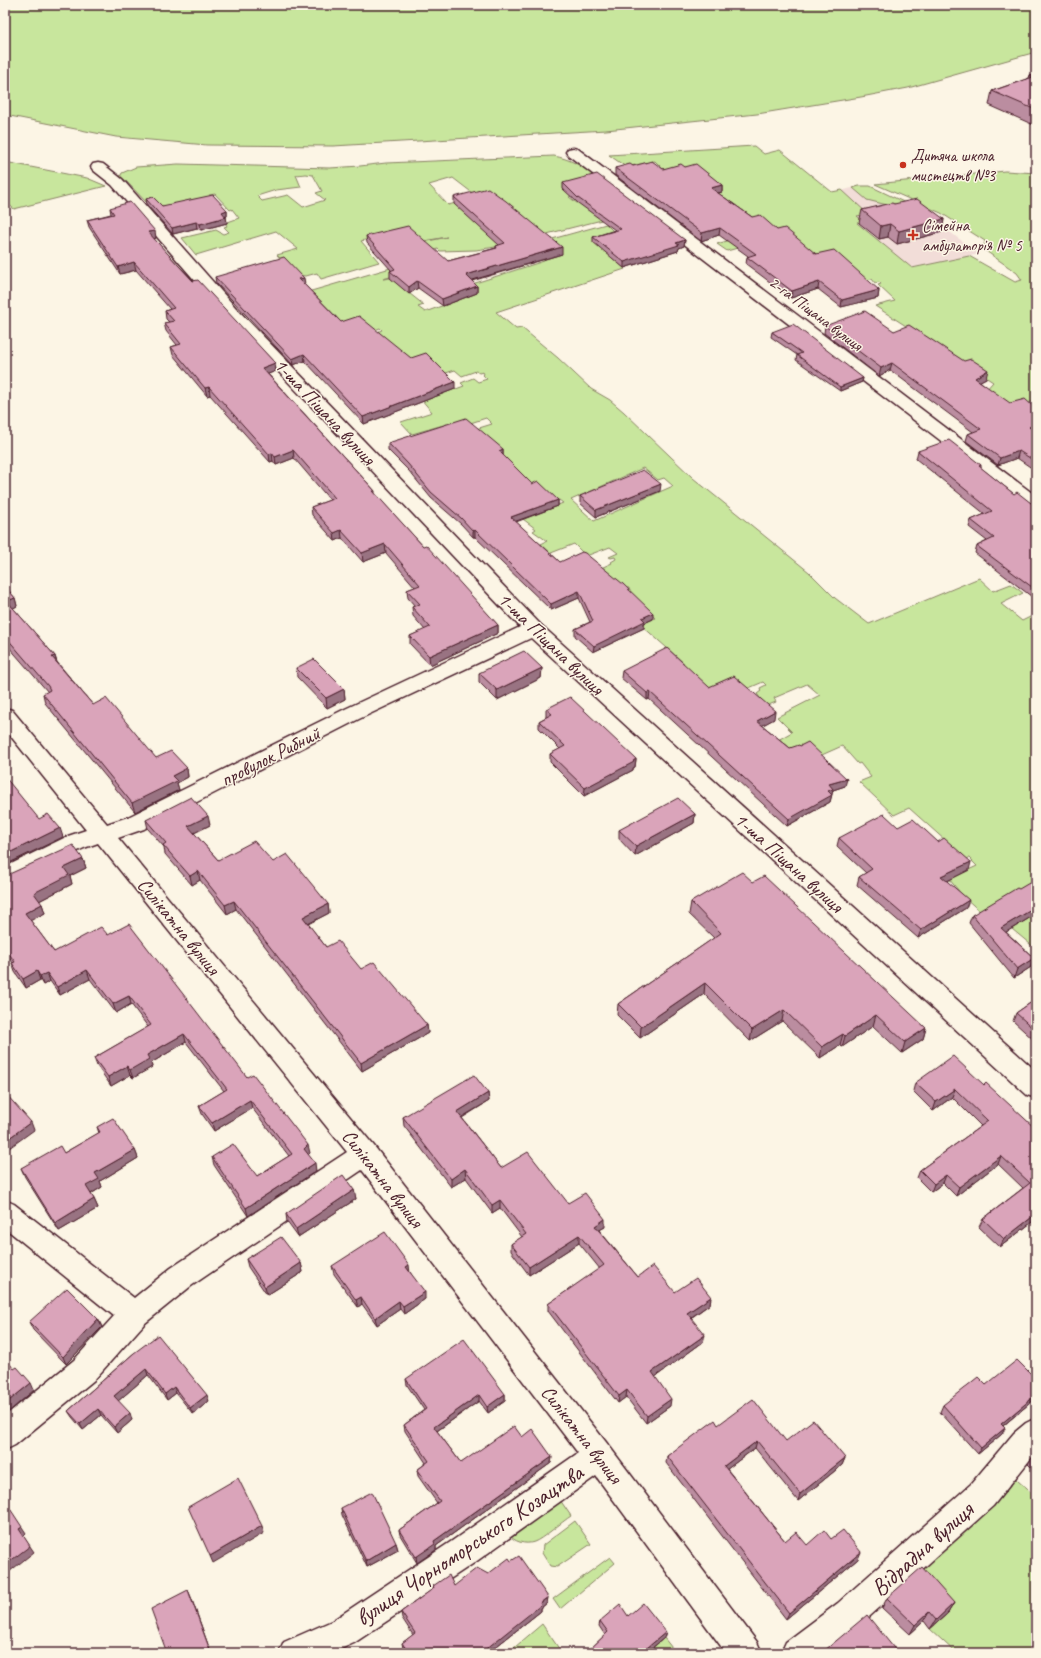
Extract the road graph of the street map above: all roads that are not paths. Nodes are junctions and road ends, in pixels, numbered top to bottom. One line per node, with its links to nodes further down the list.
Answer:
1 (573, 152): 3 (street, 2-га Піщана вулиця)
2 (98, 167): 4 (street, 1-ша Піщана вулиця)
3 (1036, 505)
4 (533, 629): 6 (street, провулок Рибний); 8 (street, 1-ша Піщана вулиця)
5 (5, 715): 6 (street, Силікатна вулиця)
6 (104, 834): 7 (street, провулок Рибний); 9 (street, Силікатна вулиця)
7 (5, 877)
8 (1036, 1088)
9 (365, 1154): 11 (street); 14 (street, Силікатна вулиця)
10 (5, 1212): 11 (street)
11 (134, 1315): 13 (street)
12 (1036, 1433): 17 (street, Відрадна вулиця)
13 (5, 1436)
14 (599, 1456): 15 (street, вулиця Чорноморського Козацтва); 16 (street, Силікатна вулиця)
15 (295, 1653)
16 (746, 1653)
17 (796, 1653)

